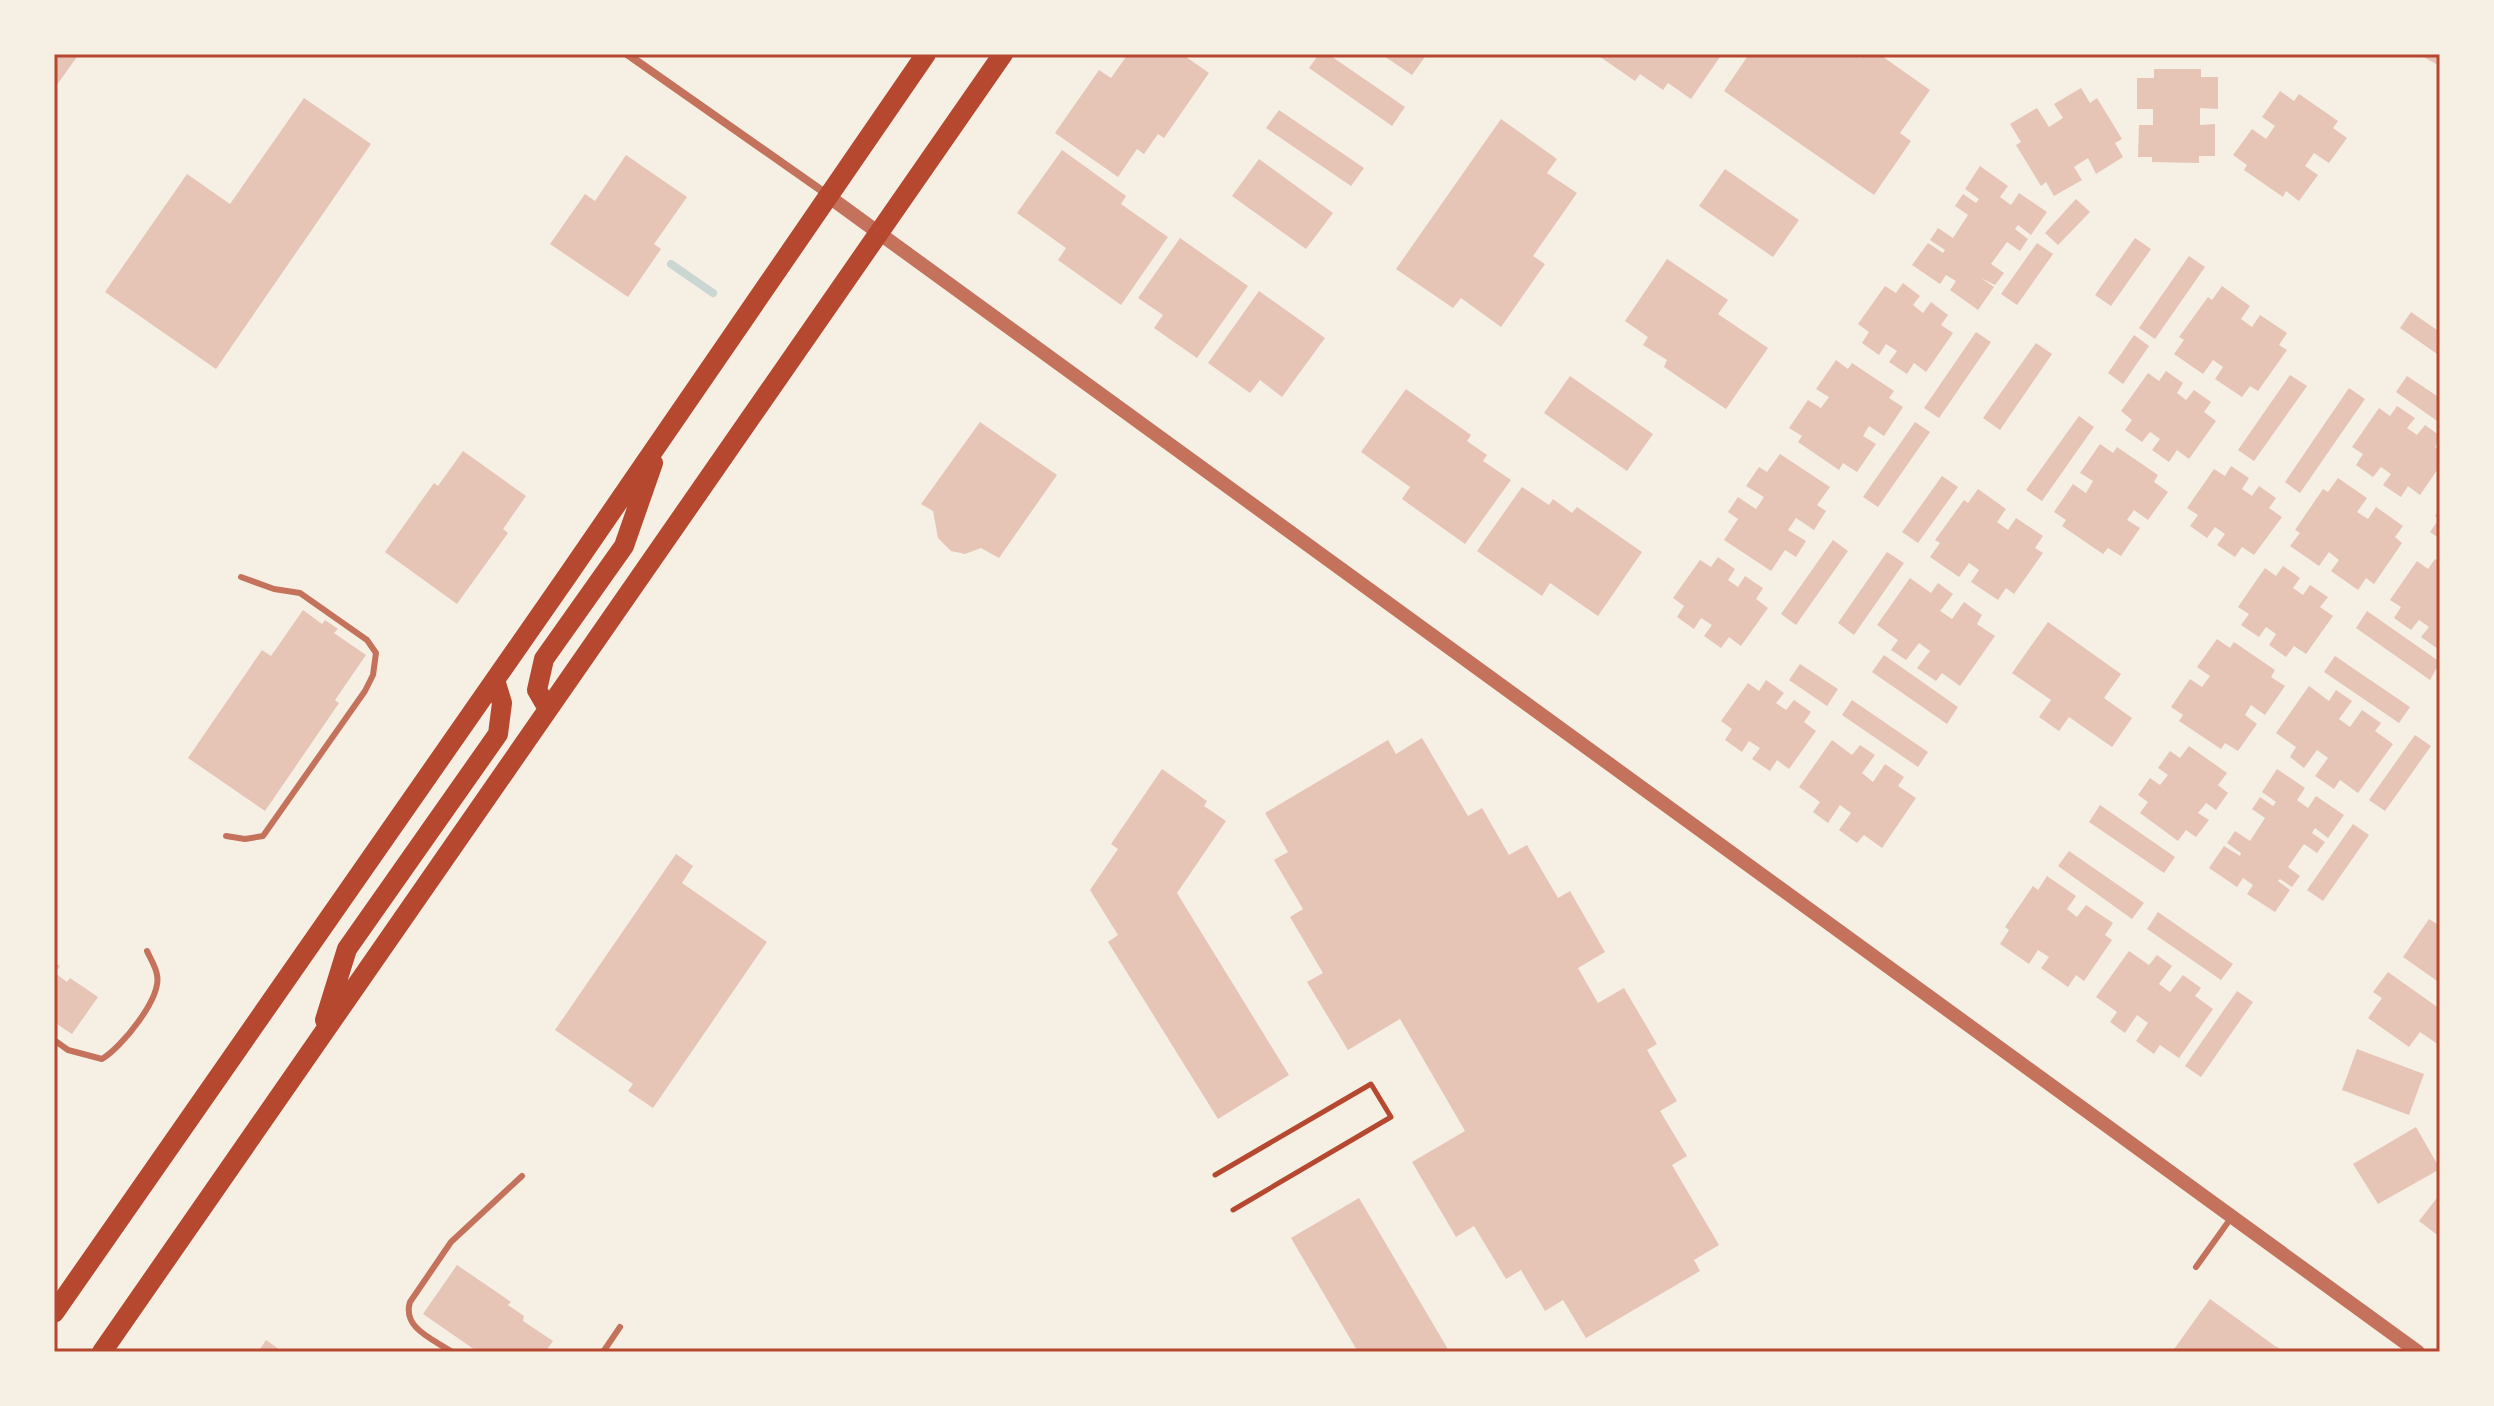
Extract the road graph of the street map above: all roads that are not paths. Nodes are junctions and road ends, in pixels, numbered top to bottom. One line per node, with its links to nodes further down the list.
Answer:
1 (627, 54): 4 (street)
2 (926, 54): 4 (main road)
3 (1003, 54): 5 (main road)
4 (828, 196): 5 (street); 6 (main road)
5 (879, 231): 9 (main road); 15 (street)
6 (664, 435): 8 (main road); 9 (main road)
7 (241, 577): 10 (lane)
8 (495, 680): 12 (main road); 17 (main road)
9 (548, 709): 12 (main road)
10 (226, 836)
11 (147, 951): 13 (lane)
12 (319, 1039): 19 (main road)
13 (54, 1040)
14 (522, 1176): 20 (lane)
15 (2231, 1218): 16 (lane); 22 (street)
16 (2196, 1267)
17 (54, 1313)
18 (620, 1327): 21 (lane)
19 (102, 1352)
20 (452, 1352)
21 (603, 1352)
22 (2418, 1352)

